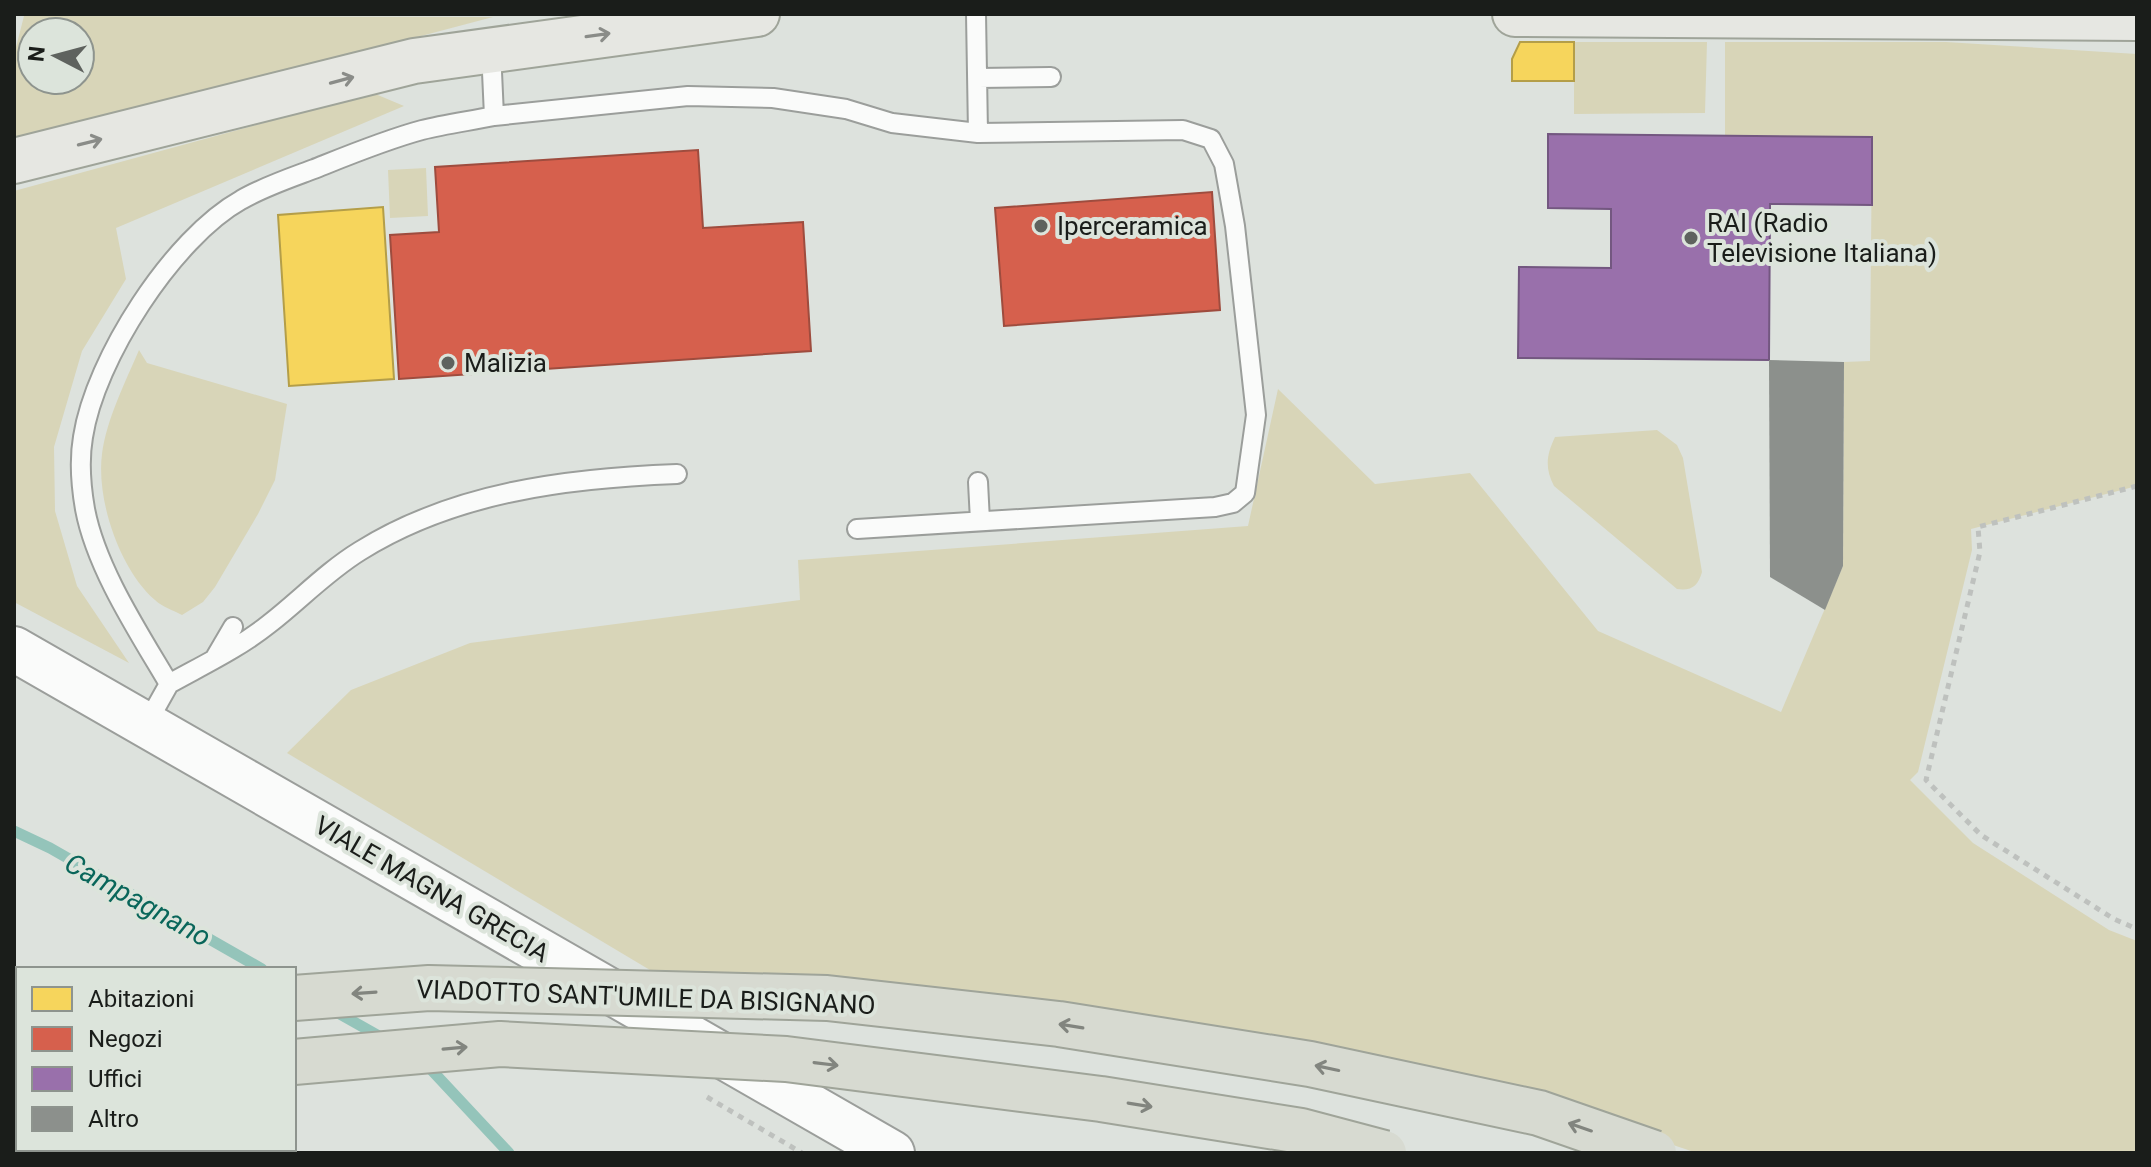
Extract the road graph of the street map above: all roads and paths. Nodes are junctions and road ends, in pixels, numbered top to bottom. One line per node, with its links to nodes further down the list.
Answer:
1 (757, 14): 5 (main road, one-way to 1)
2 (976, 14): 7 (lane)
3 (1515, 14): 4 (main road)
4 (2137, 18)
5 (491, 50): 8 (lane); 10 (main road, one-way to 5)
6 (1051, 77): 7 (lane)
7 (978, 78): 9 (lane)
8 (494, 116): 9 (lane); 19 (lane)
9 (978, 133): 14 (lane)
10 (14, 161)
11 (677, 474): 18 (lane)
12 (978, 482): 14 (lane)
13 (2137, 486): 21 (path)
14 (980, 521): 15 (lane)
15 (857, 529)
16 (233, 627): 18 (lane)
17 (14, 649): 20 (street, VIALE MAGNA GRECIA)
18 (215, 659): 19 (lane)
19 (169, 684): 20 (lane)
20 (146, 725): 24 (street, VIALE MAGNA GRECIA)
21 (2137, 929)
22 (296, 998): 26 (highway, VIADOTTO SANT'UMILE DA BISIGNANO, one-way to 22, bridge)
23 (296, 1062): 25 (highway, VIADOTTO SANT'UMILE DA BISIGNANO, one-way to 25, bridge)
24 (892, 1153)
25 (1384, 1153)
26 (1654, 1153)

